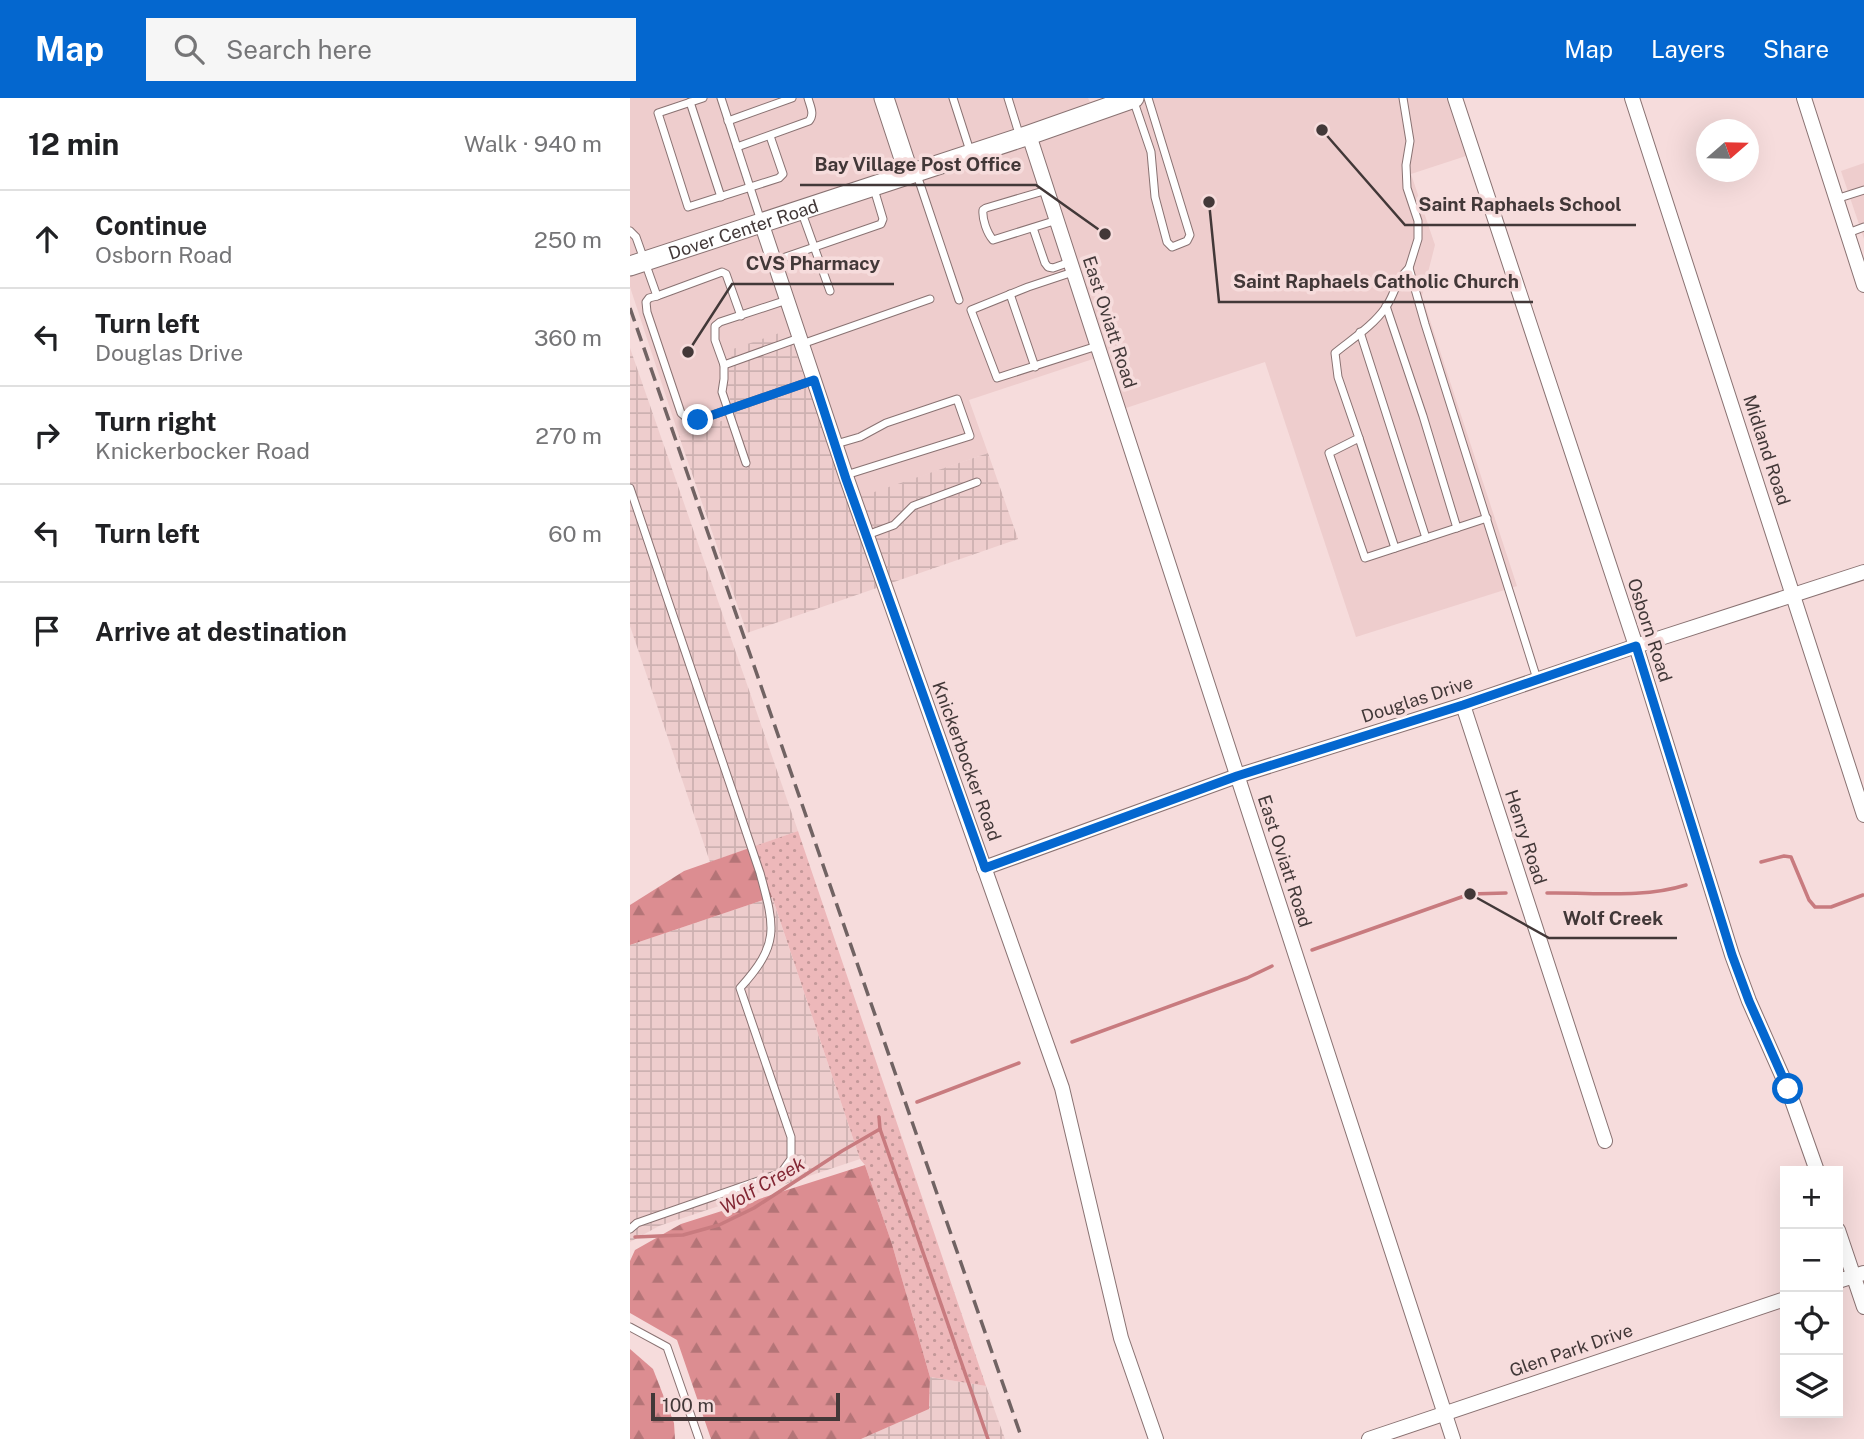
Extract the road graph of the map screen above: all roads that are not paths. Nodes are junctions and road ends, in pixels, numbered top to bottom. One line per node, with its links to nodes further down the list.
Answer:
1 (703, 98): 14 (lane)
2 (721, 98): 16 (lane)
3 (792, 98): 16 (lane)
4 (808, 98): 17 (lane)
5 (884, 98): 21 (street)
6 (953, 98): 20 (lane)
7 (1008, 98): 18 (lane)
8 (1134, 98): 9 (lane); 15 (street, Dover Center Road)
9 (1148, 98)
10 (1403, 98): 39 (lane)
11 (1455, 98): 69 (street, Osborn Road)
12 (1632, 98): 68 (street, Midland Road)
13 (1804, 98): 27 (street)
14 (690, 102): 26 (lane); 26 (lane)
15 (1098, 104): 18 (street, Dover Center Road)
16 (728, 121): 19 (lane)
17 (770, 135): 19 (lane); 23 (lane)
18 (1025, 136): 20 (street, Dover Center Road); 24 (street, East Oviatt Road)
19 (737, 147): 23 (lane)
20 (971, 154): 21 (street, Dover Center Road)
21 (913, 172): 22 (street, Dover Center Road); 46 (lane)
22 (873, 186): 28 (street, Dover Center Road); 35 (lane)
23 (750, 187): 26 (lane); 30 (lane)
24 (1047, 190): 29 (street, East Oviatt Road); 32 (lane)
25 (1864, 190): 27 (lane)
26 (721, 197)
27 (1836, 199): 34 (street)
28 (801, 209): 30 (street, Dover Center Road); 35 (lane)
29 (1056, 220): 32 (lane); 38 (street, East Oviatt Road)
30 (761, 222): 36 (street, Knickerbocker Road); 37 (street, Dover Center Road)
31 (1864, 227): 34 (lane)
32 (1033, 228): 38 (lane)
33 (630, 231): 37 (lane)
34 (1847, 233): 40 (street)
35 (815, 247): 36 (lane); 41 (lane)
36 (774, 261): 45 (street, Knickerbocker Road)
37 (637, 263): 43 (lane)
38 (1072, 267): 42 (lane); 51 (street, East Oviatt Road)
39 (1409, 268): 47 (lane); 62 (lane)
40 (1864, 285)
41 (830, 291)
42 (1010, 294): 53 (lane); 53 (lane)
43 (657, 296): 48 (lane); 55 (lane)
44 (930, 299): 50 (lane)
45 (787, 300): 48 (lane); 50 (street, Knickerbocker Road)
46 (959, 300)
47 (1387, 306): 49 (lane); 63 (lane)
48 (741, 316): 52 (lane)
49 (1360, 332): 56 (lane); 65 (lane)
50 (801, 341): 52 (lane); 54 (street, Knickerbocker Road)
51 (1097, 346): 53 (lane); 72 (street, East Oviatt Road)
52 (724, 365): 55 (lane)
53 (1035, 367)
54 (814, 380): 55 (lane); 57 (street, Knickerbocker Road)
55 (727, 409): 58 (lane)
56 (1359, 438): 66 (lane); 66 (lane)
57 (835, 444): 59 (street, Knickerbocker Road); 59 (lane)
58 (746, 463)
59 (845, 475): 64 (street, Knickerbocker Road)
60 (977, 482): 64 (lane)
61 (630, 488): 77 (lane)
62 (1487, 518): 63 (lane); 70 (lane)
63 (1457, 528): 65 (lane)
64 (867, 536): 74 (street, Knickerbocker Road)
65 (1426, 538): 66 (lane)
66 (1395, 548)
67 (1864, 572): 68 (street, Douglas Drive)
68 (1794, 595): 69 (street, Douglas Drive); 73 (street, Midland Road)
69 (1636, 646): 70 (street, Douglas Drive); 76 (street, Osborn Road)
70 (1538, 680): 71 (street, Douglas Drive)
71 (1463, 705): 72 (street, Douglas Drive); 75 (street, Henry Road)
72 (1237, 776): 74 (street, Douglas Drive); 83 (street, East Oviatt Road)
73 (1864, 815)
74 (985, 868): 85 (street, Knickerbocker Road)
75 (1605, 1141)
76 (1815, 1166)
77 (630, 1229)
78 (1843, 1240): 79 (street)
79 (1859, 1274): 81 (street)
80 (1780, 1301): 83 (street, Glen Park Drive)
81 (1864, 1307)
82 (630, 1327): 84 (lane)
83 (1445, 1413): 86 (street, Glen Park Drive); 87 (street, East Oviatt Road)
84 (699, 1439)
85 (1156, 1439)
86 (1368, 1439)
87 (1453, 1439)

